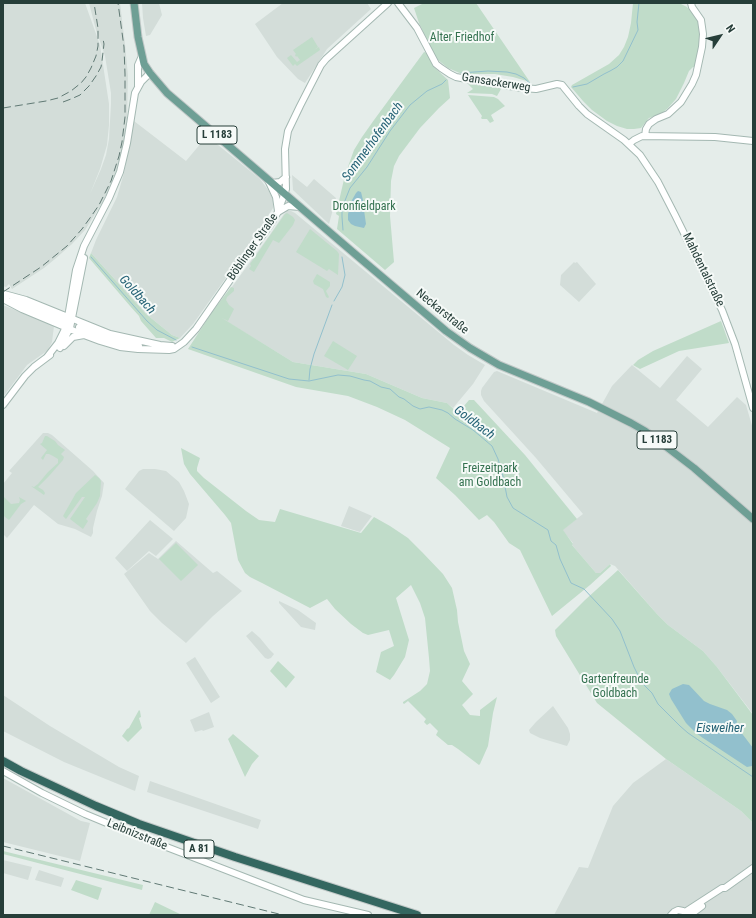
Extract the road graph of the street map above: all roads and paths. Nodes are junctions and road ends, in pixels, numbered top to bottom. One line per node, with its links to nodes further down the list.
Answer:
1 (134, 3): 5 (main road, L 1183)
2 (388, 3): 13 (main road, Böblinger Straße)
3 (398, 3): 7 (main road, Gansackerweg)
4 (691, 3): 9 (main road)
5 (142, 56): 6 (main road, L 1183); 8 (main road)
6 (150, 73): 8 (main road); 12 (main road, Neckarstraße / L 1183)
7 (560, 84): 11 (main road, Mahdentalstraße)
8 (138, 86): 18 (main road)
9 (645, 136): 10 (main road); 11 (main road)
10 (753, 141)
11 (629, 144): 31 (main road, Mahdentalstraße)
12 (266, 177): 14 (main road, Neckarstraße / L 1183); 17 (main road)
13 (286, 177): 14 (main road); 15 (main road, Böblinger Straße)
14 (272, 183): 15 (main road, Neckarstraße / L 1183)
15 (285, 194): 16 (main road, Neckarstraße / L 1183); 17 (main road, Böblinger Straße)
16 (300, 207): 17 (main road); 32 (main road, Neckarstraße / L 1183)
17 (278, 212): 26 (main road, Böblinger Straße)
18 (92, 232): 20 (main road); 22 (main road)
19 (3, 296): 21 (main road); 22 (main road); 23 (main road)
20 (71, 299): 21 (main road); 22 (main road)
21 (56, 313): 22 (main road)
22 (67, 319): 23 (main road); 24 (main road)
23 (67, 327): 24 (main road); 28 (main road); 29 (main road)
24 (81, 329): 25 (main road); 27 (main road); 28 (main road)
25 (160, 345): 26 (main road); 27 (main road)
26 (180, 346): 27 (main road)
27 (142, 347)
28 (60, 348): 29 (main road)
29 (47, 357): 30 (main road)
30 (3, 405)
31 (753, 408)
32 (753, 519)
33 (3, 761): 40 (highway, A 81)
34 (3, 765): 39 (highway, A 81)
35 (3, 771): 38 (main road, Leibnizstraße)
36 (753, 868): 37 (main road)
37 (687, 914): 41 (main road)
38 (368, 915)
39 (403, 915)
40 (417, 915)
41 (671, 915)

